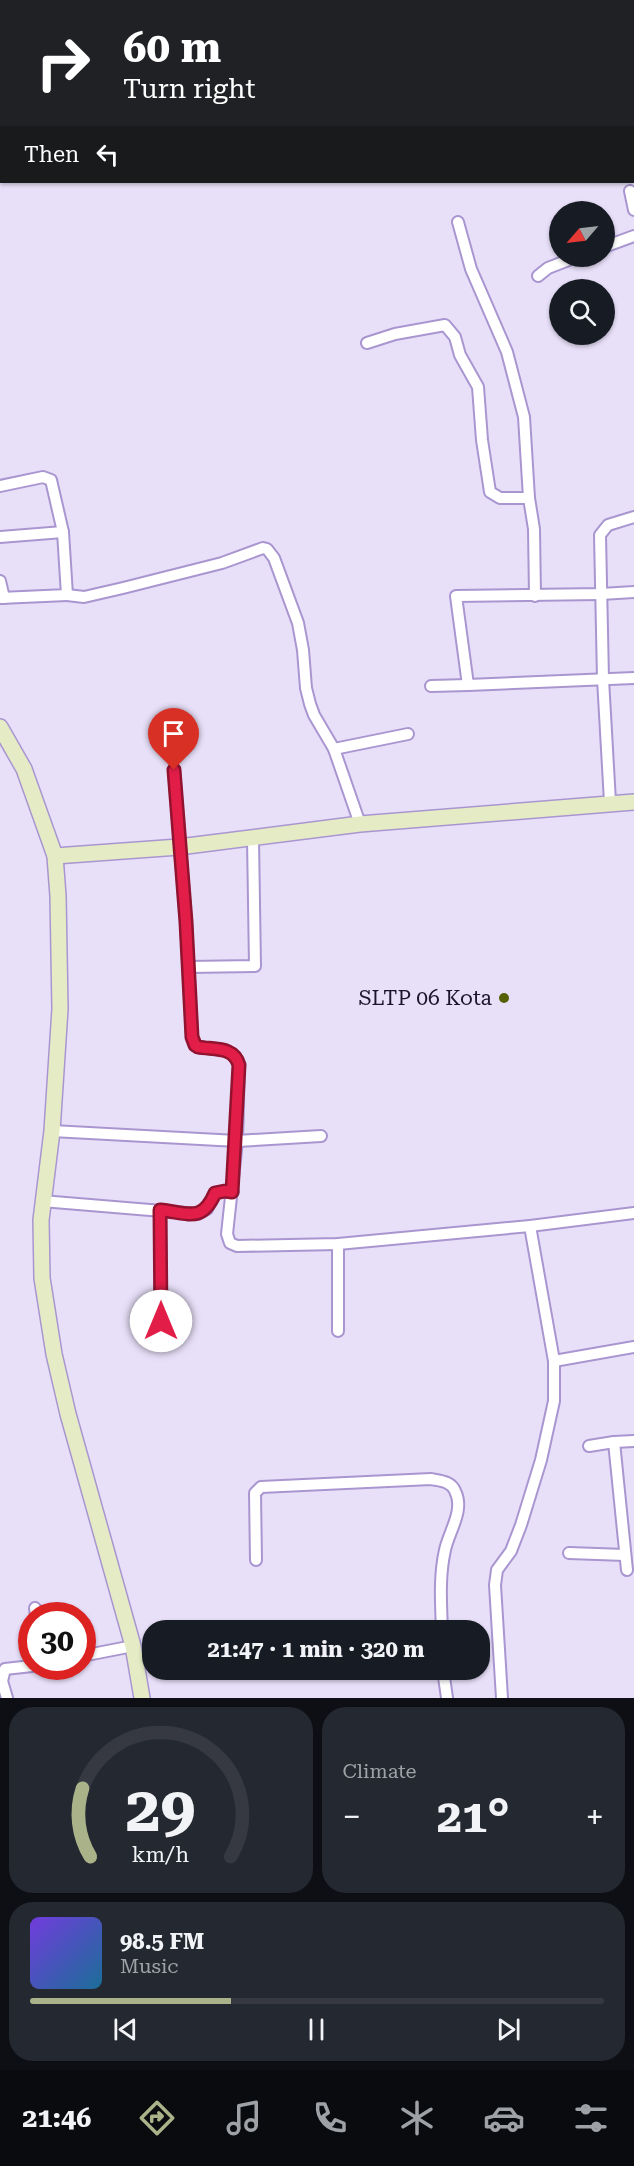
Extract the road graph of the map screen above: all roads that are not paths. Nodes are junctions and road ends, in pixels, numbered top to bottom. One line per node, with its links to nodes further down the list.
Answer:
1 (630, 191): 2 (street)
2 (634, 210)
3 (458, 222): 10 (street)
4 (634, 236): 5 (street)
5 (615, 243)
6 (551, 267): 7 (street)
7 (538, 276)
8 (367, 343): 10 (street)
9 (0, 486): 12 (street)
10 (529, 498): 18 (street)
11 (634, 517): 16 (street)
12 (63, 532): 13 (street); 17 (street)
13 (0, 537)
14 (0, 581): 19 (street)
15 (634, 592): 16 (street)
16 (601, 594): 18 (street); 21 (street)
17 (68, 595): 19 (street); 26 (street)
18 (535, 596): 23 (street)
19 (2, 598)
20 (634, 678): 21 (street)
21 (603, 679): 23 (street); 28 (street)
22 (431, 686): 23 (street)
23 (468, 686)
24 (0, 727): 33 (street)
25 (408, 734): 26 (street)
26 (334, 749): 30 (street)
27 (174, 770): 32 (street)
28 (610, 802): 29 (street); 30 (street)
29 (634, 802)
30 (360, 824): 31 (street)
31 (253, 839): 32 (street); 34 (street)
32 (179, 847): 33 (street); 34 (street)
33 (55, 856): 35 (street)
34 (188, 967): 37 (street)
35 (52, 1131): 37 (street); 39 (street)
36 (321, 1136): 37 (street)
37 (237, 1141): 38 (street)
38 (232, 1192): 40 (street); 43 (street)
39 (42, 1201): 40 (street); 56 (street)
40 (160, 1210): 45 (street)
41 (634, 1213): 42 (street)
42 (530, 1226): 43 (street); 47 (street)
43 (338, 1244): 44 (street)
44 (338, 1331)
45 (161, 1343)
46 (634, 1347): 47 (street)
47 (554, 1361): 64 (street)
48 (634, 1441): 49 (street)
49 (614, 1442): 50 (street); 52 (street)
50 (590, 1446)
51 (569, 1553): 52 (street)
52 (625, 1555): 54 (street)
53 (256, 1560): 55 (street)
54 (627, 1570)
55 (442, 1620)
56 (133, 1646): 57 (street); 62 (street)
57 (96, 1653)
58 (18, 1667): 59 (street)
59 (2, 1669): 61 (street)
60 (444, 1680): 63 (street)
61 (7, 1698)
62 (142, 1698)
63 (447, 1698)
64 (502, 1698)

